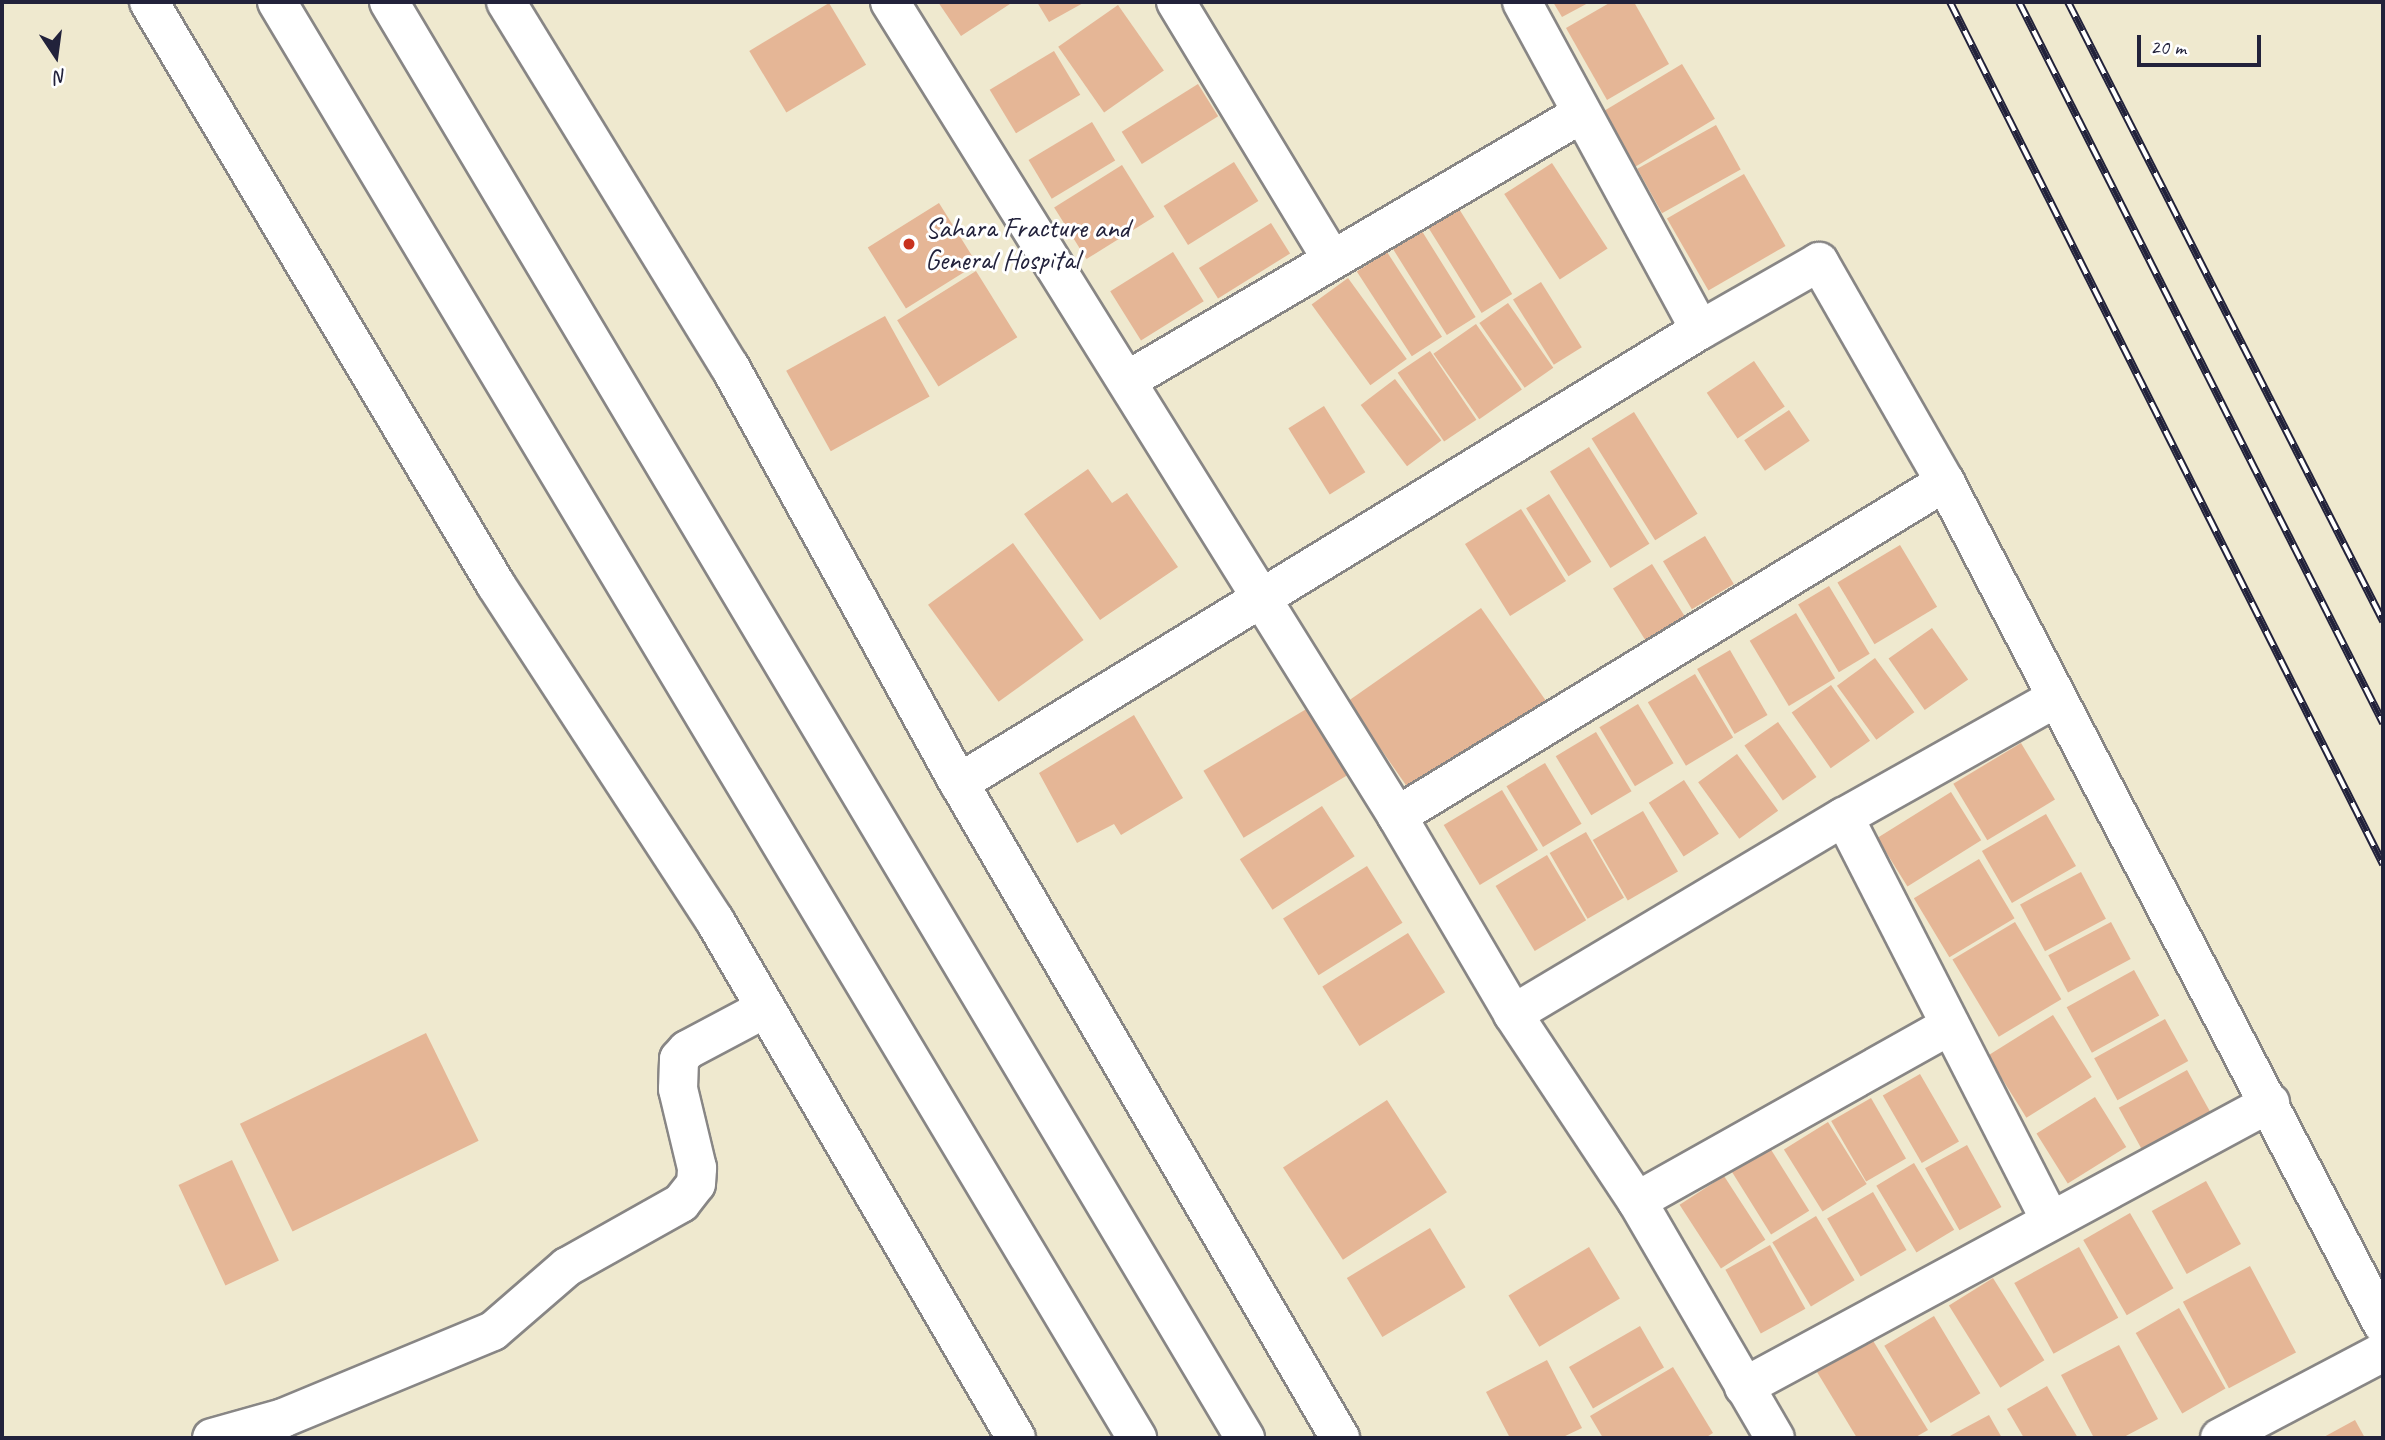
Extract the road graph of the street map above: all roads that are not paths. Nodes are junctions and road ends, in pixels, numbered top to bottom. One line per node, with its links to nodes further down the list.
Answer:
1 (149, 2): 18 (street)
2 (277, 2): 29 (street)
3 (389, 2): 30 (street)
4 (506, 2): 15 (street)
5 (890, 2): 11 (street)
6 (1176, 2): 9 (street)
7 (1522, 2): 8 (street)
8 (1581, 114): 9 (street); 10 (street)
9 (1331, 258): 11 (street)
10 (1700, 330): 12 (street); 13 (street)
11 (1128, 380): 13 (street)
12 (1945, 482): 14 (street); 16 (street)
13 (1259, 600): 15 (street); 16 (street)
14 (2056, 698): 17 (street); 21 (street)
15 (959, 783): 31 (street)
16 (1397, 816): 19 (street)
17 (1844, 817): 19 (street); 20 (street)
18 (766, 1008): 27 (street); 28 (street)
19 (1513, 1014): 22 (street)
20 (1950, 1025): 22 (street); 23 (street)
21 (2270, 1103): 23 (street); 24 (street)
22 (1637, 1200): 26 (street)
23 (2050, 1219): 26 (street)
24 (2383, 1325)
25 (2383, 1352): 33 (street)
26 (1745, 1387): 32 (street)
27 (212, 1438)
28 (1016, 1438)
29 (1137, 1438)
30 (1245, 1438)
31 (1340, 1438)
32 (1775, 1438)
33 (2220, 1438)

